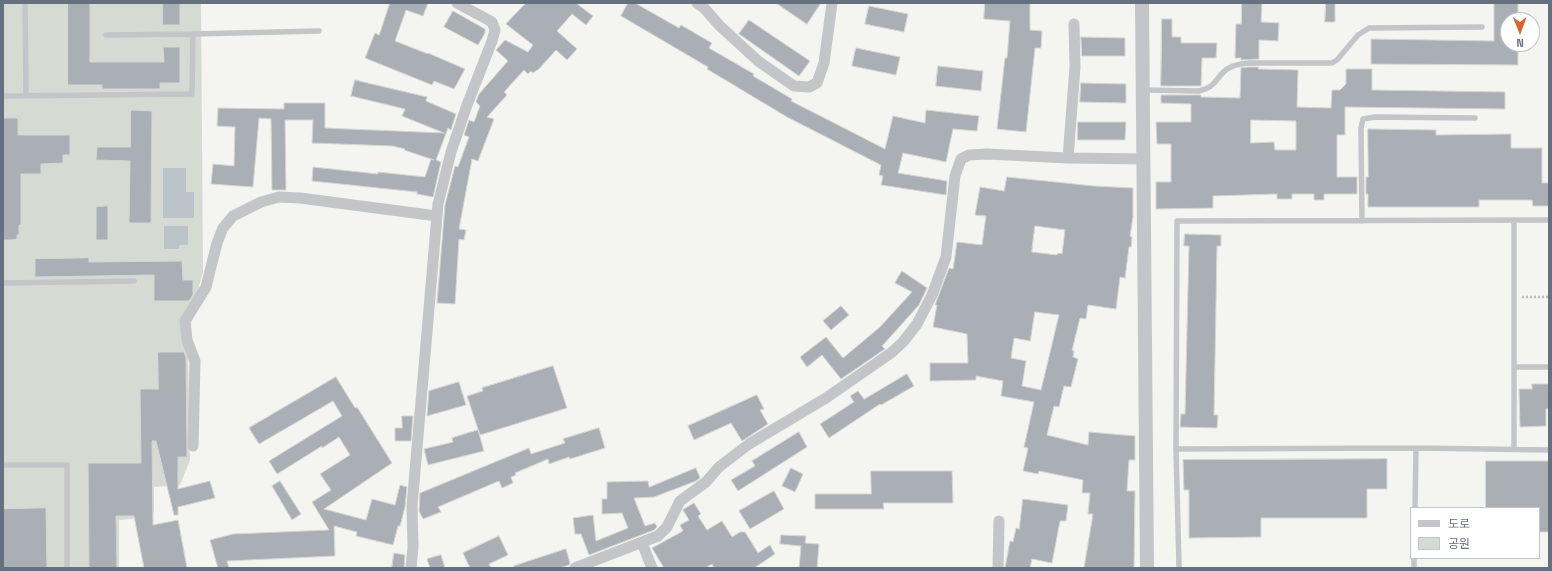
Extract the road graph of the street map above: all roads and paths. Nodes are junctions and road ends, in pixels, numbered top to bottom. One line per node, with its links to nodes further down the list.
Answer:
1 (25, 3): 12 (lane)
2 (457, 3): 17 (street)
3 (697, 3): 4 (street)
4 (832, 3)
5 (1142, 3): 11 (street)
6 (1074, 24): 15 (street)
7 (1482, 26): 11 (lane)
8 (320, 31): 9 (lane)
9 (193, 34): 10 (lane); 12 (lane)
10 (106, 35)
11 (1143, 90): 16 (street)
12 (26, 95): 13 (lane)
13 (3, 96)
14 (1475, 118): 20 (lane)
15 (1068, 158): 16 (street); 35 (street)
16 (1144, 159): 42 (street)
17 (437, 216): 27 (street); 38 (street)
18 (1514, 220): 19 (lane); 20 (lane); 23 (lane)
19 (1549, 220)
20 (1362, 221): 30 (lane)
21 (134, 281): 22 (lane)
22 (3, 283)
23 (1513, 297): 24 (path); 25 (lane)
24 (1549, 297)
25 (1514, 367): 26 (lane); 29 (lane)
26 (1549, 367)
27 (193, 446)
28 (1416, 448): 29 (lane); 30 (lane); 33 (lane)
29 (1514, 449): 31 (lane)
30 (1176, 450): 36 (lane)
31 (1549, 450)
32 (3, 465): 37 (lane)
33 (1415, 507)
34 (999, 521): 41 (street)
35 (642, 543): 39 (street); 40 (street)
36 (1179, 566)
37 (67, 568)
38 (411, 568)
39 (575, 568)
40 (652, 568)
41 (998, 568)
42 (1147, 568)

